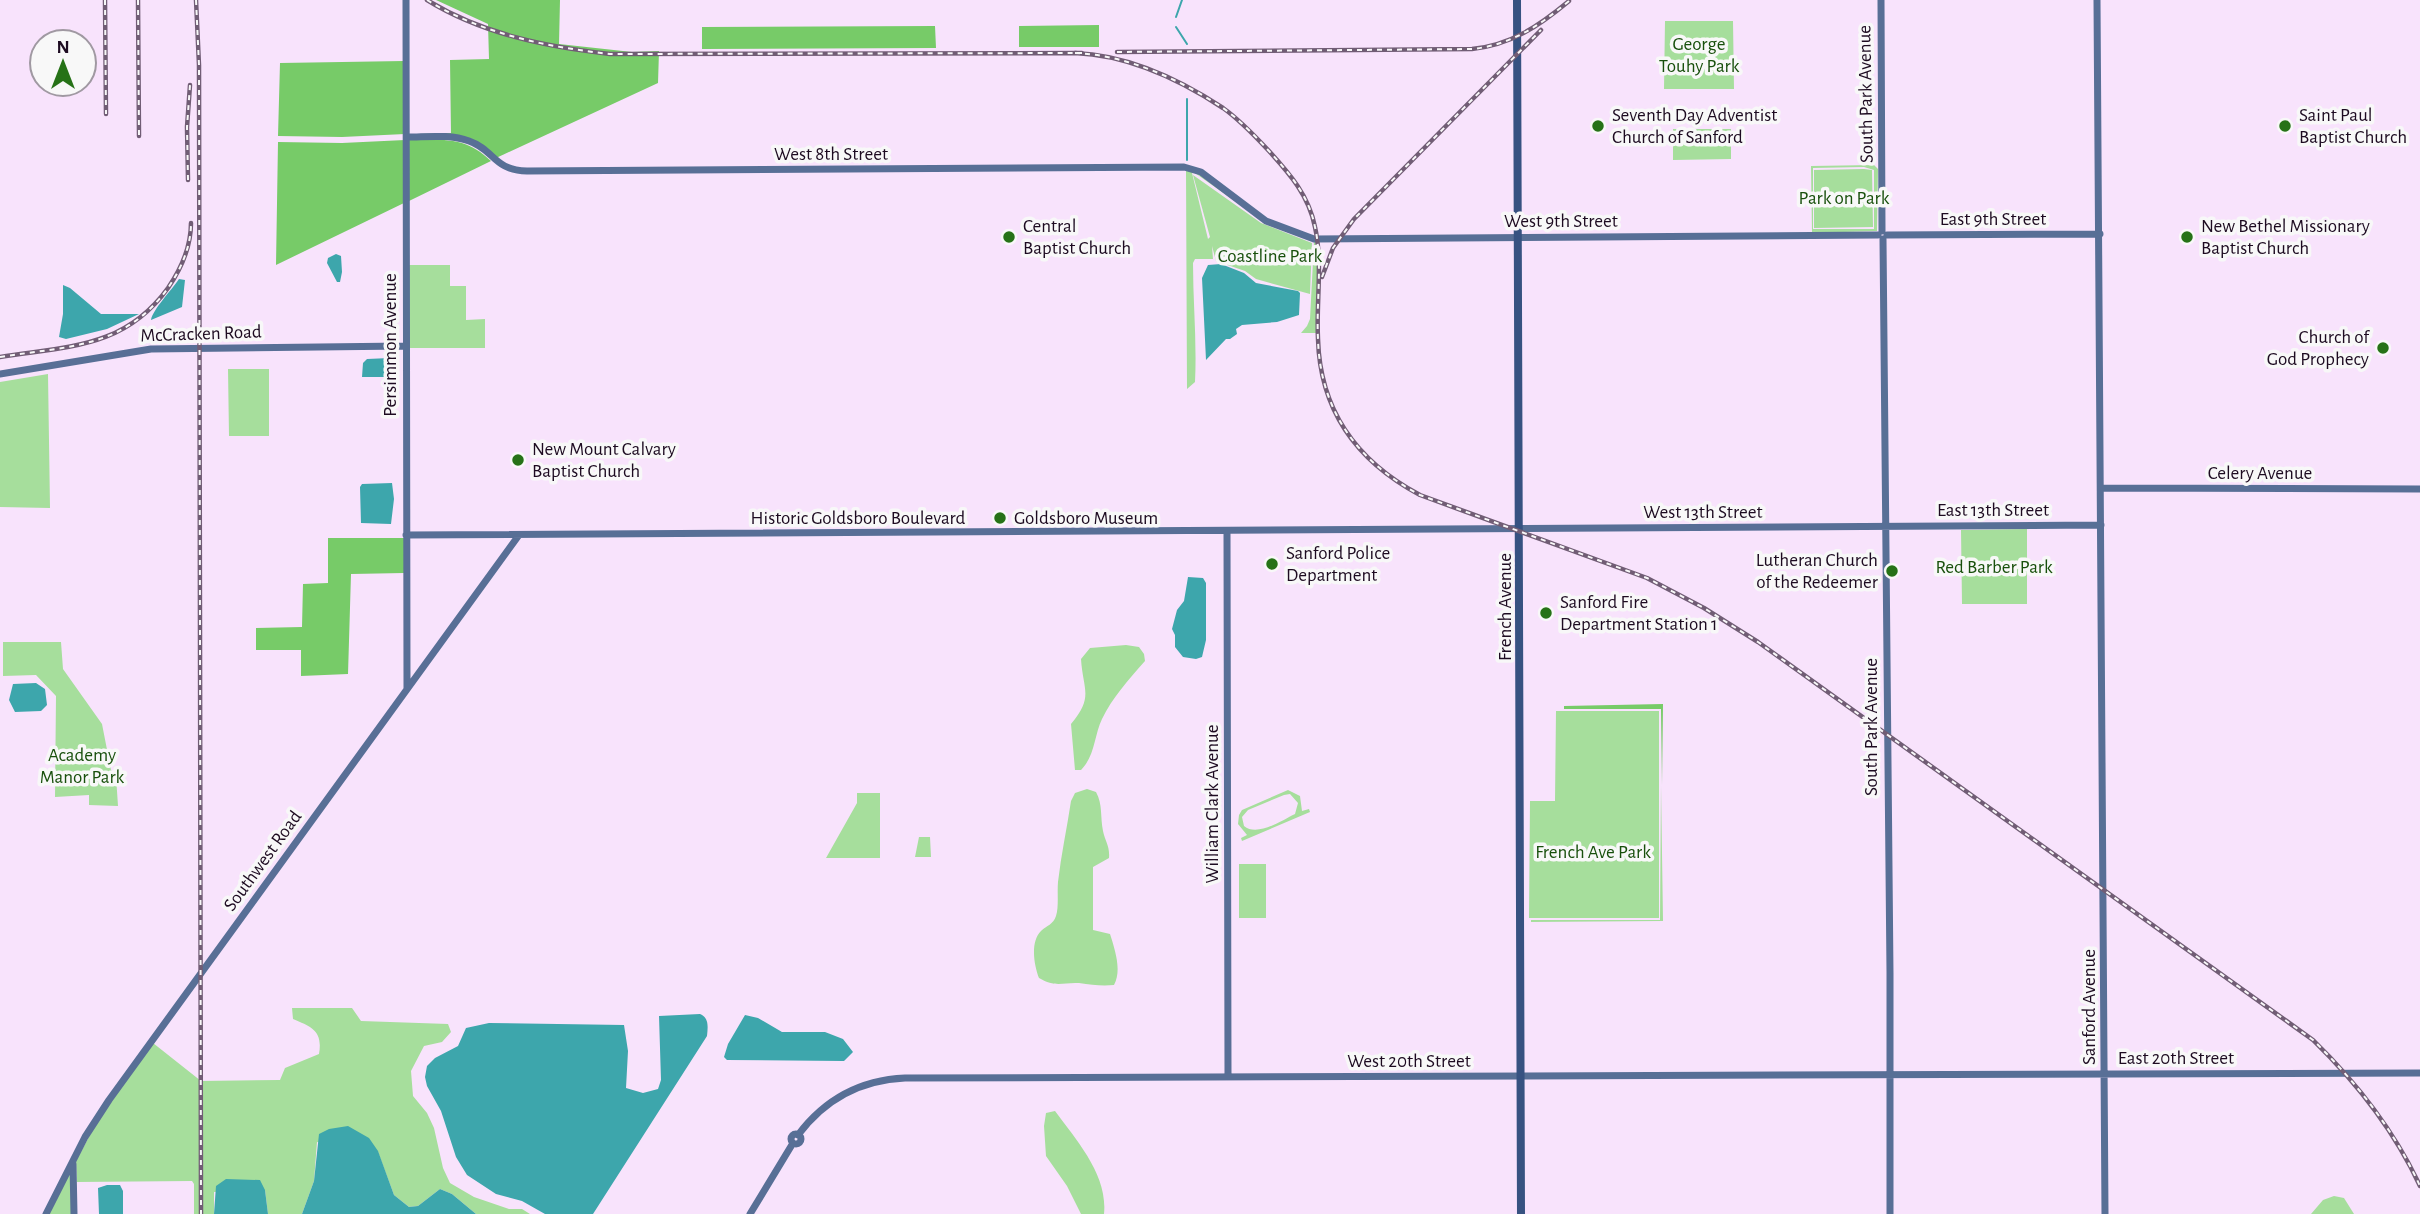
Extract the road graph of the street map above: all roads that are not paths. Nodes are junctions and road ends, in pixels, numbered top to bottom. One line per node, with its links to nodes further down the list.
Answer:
1 (406, 0): 5 (street, Persimmon Avenue)
2 (1517, 0): 9 (main road, French Avenue)
3 (1881, 0): 8 (street, South Park Avenue)
4 (2097, 0): 7 (street, Sanford Avenue)
5 (407, 137): 6 (street, West 8th Street); 10 (street, Persimmon Avenue)
6 (1251, 210): 9 (street, West 9th Street)
7 (2100, 234): 8 (street, East 9th Street); 12 (street, Sanford Avenue)
8 (1883, 235): 9 (street, West 9th Street); 15 (street, South Park Avenue)
9 (1518, 238): 16 (main road, French Avenue)
10 (405, 346): 11 (street, McCracken Road); 18 (street, Persimmon Avenue)
11 (0, 373)
12 (2101, 488): 13 (street, Celery Avenue); 14 (street, Sanford Avenue)
13 (2420, 489)
14 (2101, 525): 15 (street, East 13th Street); 23 (street, Sanford Avenue)
15 (1886, 526): 16 (street, West 13th Street); 22 (street, South Park Avenue)
16 (1520, 529): 17 (street, Historic Goldsboro Boulevard); 25 (main road, French Avenue)
17 (1227, 531): 19 (street, Historic Goldsboro Boulevard); 24 (street, William Clark Avenue)
18 (406, 535): 19 (street, Historic Goldsboro Boulevard); 20 (street, Persimmon Avenue)
19 (519, 535): 20 (street, Southwest Road)
20 (407, 690): 26 (street, Southwest Road)
21 (2420, 1073): 23 (street, East 20th Street)
22 (1891, 1075): 23 (street, East 20th Street); 25 (street, West 20th Street); 31 (street, South Park Avenue)
23 (2105, 1075): 32 (street, Sanford Avenue)
24 (1228, 1077): 25 (street, West 20th Street); 29 (street, West 20th Street)
25 (1520, 1077): 30 (main road, French Avenue)
26 (73, 1160): 27 (street, Southwest Road); 28 (street)
27 (46, 1214)
28 (74, 1214)
29 (750, 1214)
30 (1521, 1214)
31 (1890, 1214)
32 (2105, 1214)

